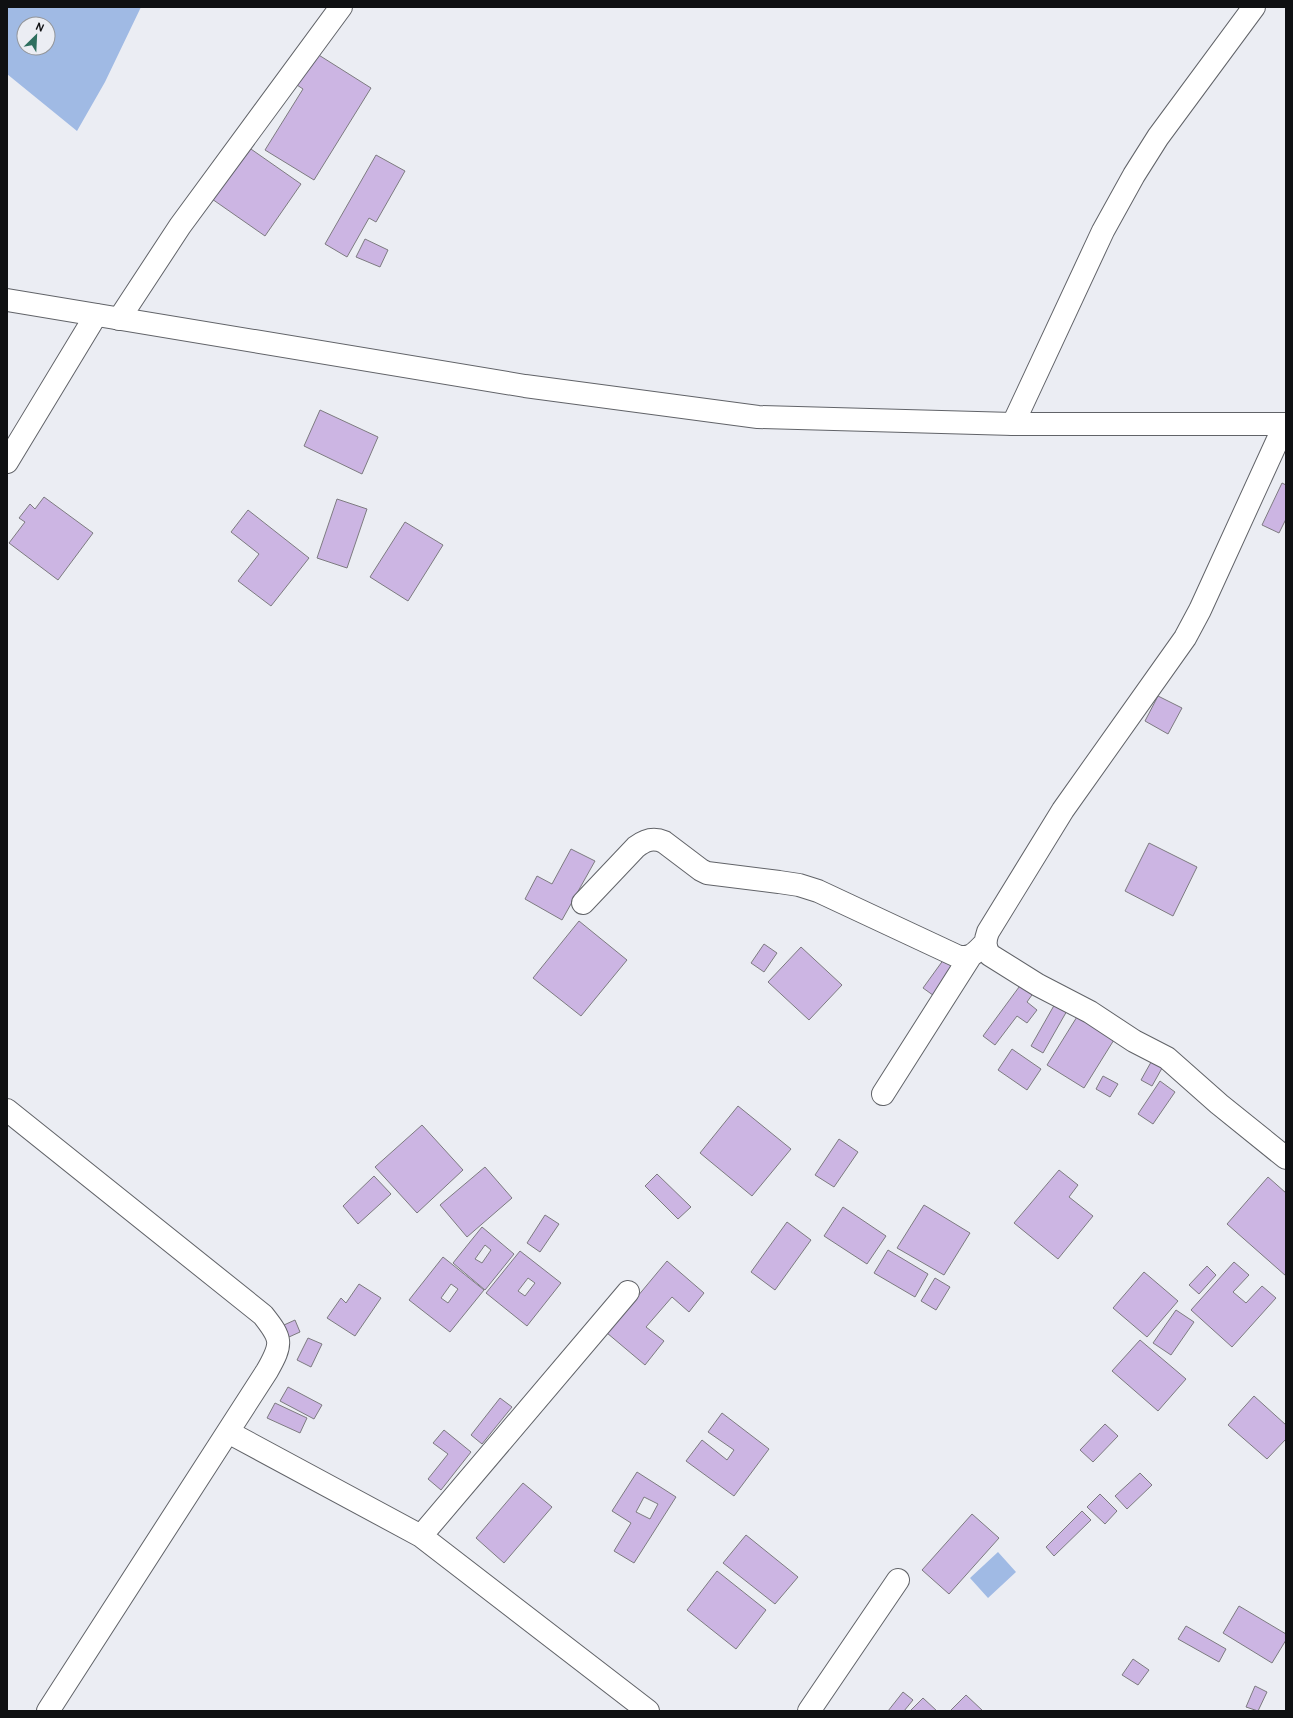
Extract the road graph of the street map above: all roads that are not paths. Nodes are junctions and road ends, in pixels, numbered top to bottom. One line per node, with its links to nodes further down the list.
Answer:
1 (342, 7): 5 (street)
2 (1253, 7): 6 (street)
3 (7, 300): 4 (street)
4 (96, 315): 5 (street); 8 (street)
5 (120, 319): 6 (street)
6 (1013, 424): 7 (street)
7 (1286, 424): 10 (street)
8 (7, 462)
9 (583, 903): 10 (street)
10 (978, 950): 11 (street); 13 (street)
11 (883, 1094)
12 (7, 1110): 15 (street)
13 (1286, 1158)
14 (628, 1292): 16 (street)
15 (228, 1432): 16 (street); 18 (street)
16 (421, 1536): 19 (street)
17 (898, 1580): 20 (street)
18 (48, 1711)
19 (648, 1711)
20 (809, 1711)

